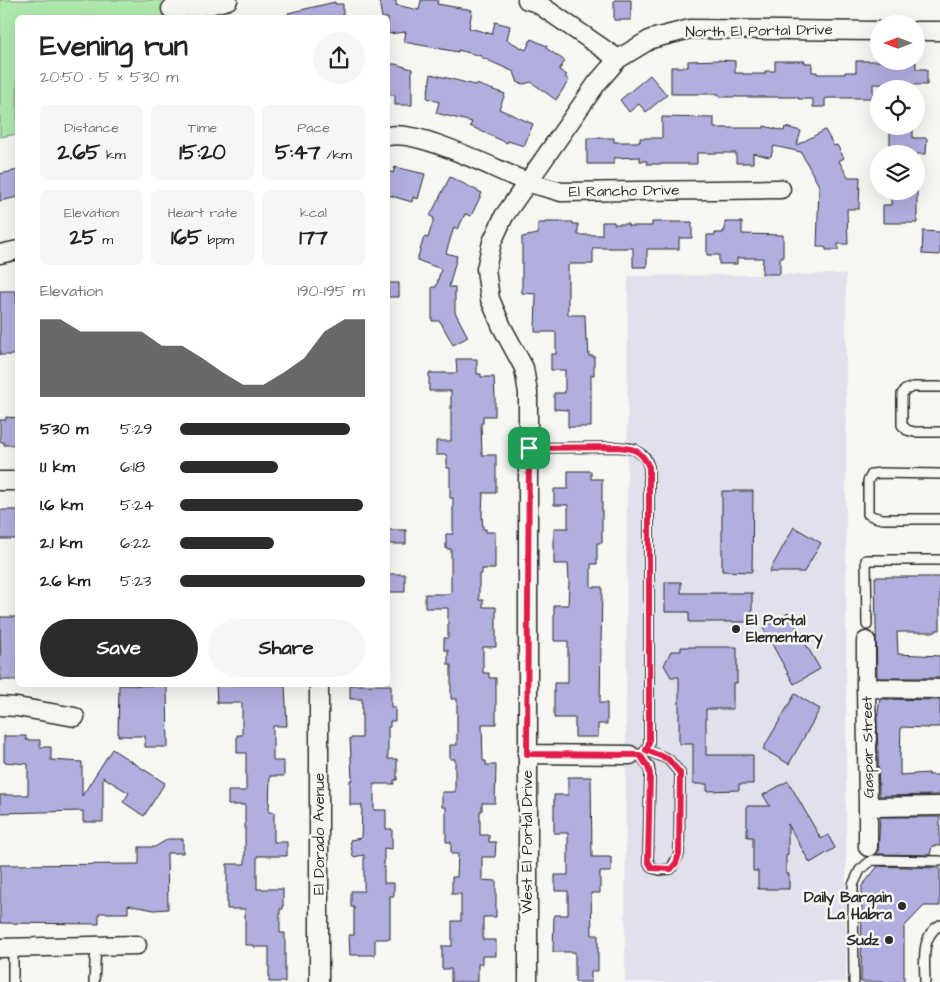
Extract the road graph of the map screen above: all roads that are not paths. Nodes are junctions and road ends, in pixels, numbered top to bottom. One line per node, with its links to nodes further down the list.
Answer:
1 (228, 0): 3 (street)
2 (527, 0): 7 (street)
3 (171, 9)
4 (870, 30): 7 (street, North El Portal Drive)
5 (925, 31): 6 (street)
6 (940, 31)
7 (618, 59): 9 (street, North El Portal Drive)
8 (390, 136): 9 (street, El Rancho Drive)
9 (528, 182): 10 (street, El Rancho Drive); 15 (street, West El Portal Drive)
10 (781, 189)
11 (15, 251): 12 (street)
12 (0, 254)
13 (940, 388): 14 (lane)
14 (940, 432)
15 (529, 448): 27 (street, West El Portal Drive); 28 (lane)
16 (940, 474): 19 (lane)
17 (15, 480): 18 (street)
18 (0, 481)
19 (940, 519)
20 (940, 560): 21 (lane)
21 (867, 633): 23 (street)
22 (319, 687): 39 (street, El Dorado Avenue)
23 (866, 688): 24 (street, Gaspar Street); 30 (street, Gaspar Street)
24 (940, 688)
25 (0, 706): 26 (street)
26 (75, 717)
27 (527, 754): 28 (street); 40 (street, West El Portal Drive)
28 (639, 754): 28 (lane)
29 (940, 806): 30 (street, Gaspar Street)
30 (868, 807): 31 (street)
31 (868, 847)
32 (940, 861): 41 (lane)
33 (940, 926): 42 (lane)
34 (137, 945): 35 (street)
35 (96, 946): 36 (street); 38 (lane)
36 (6, 947): 37 (lane)
37 (13, 982)
38 (94, 982)
39 (319, 982)
40 (528, 982)
41 (854, 982)
42 (925, 982)

